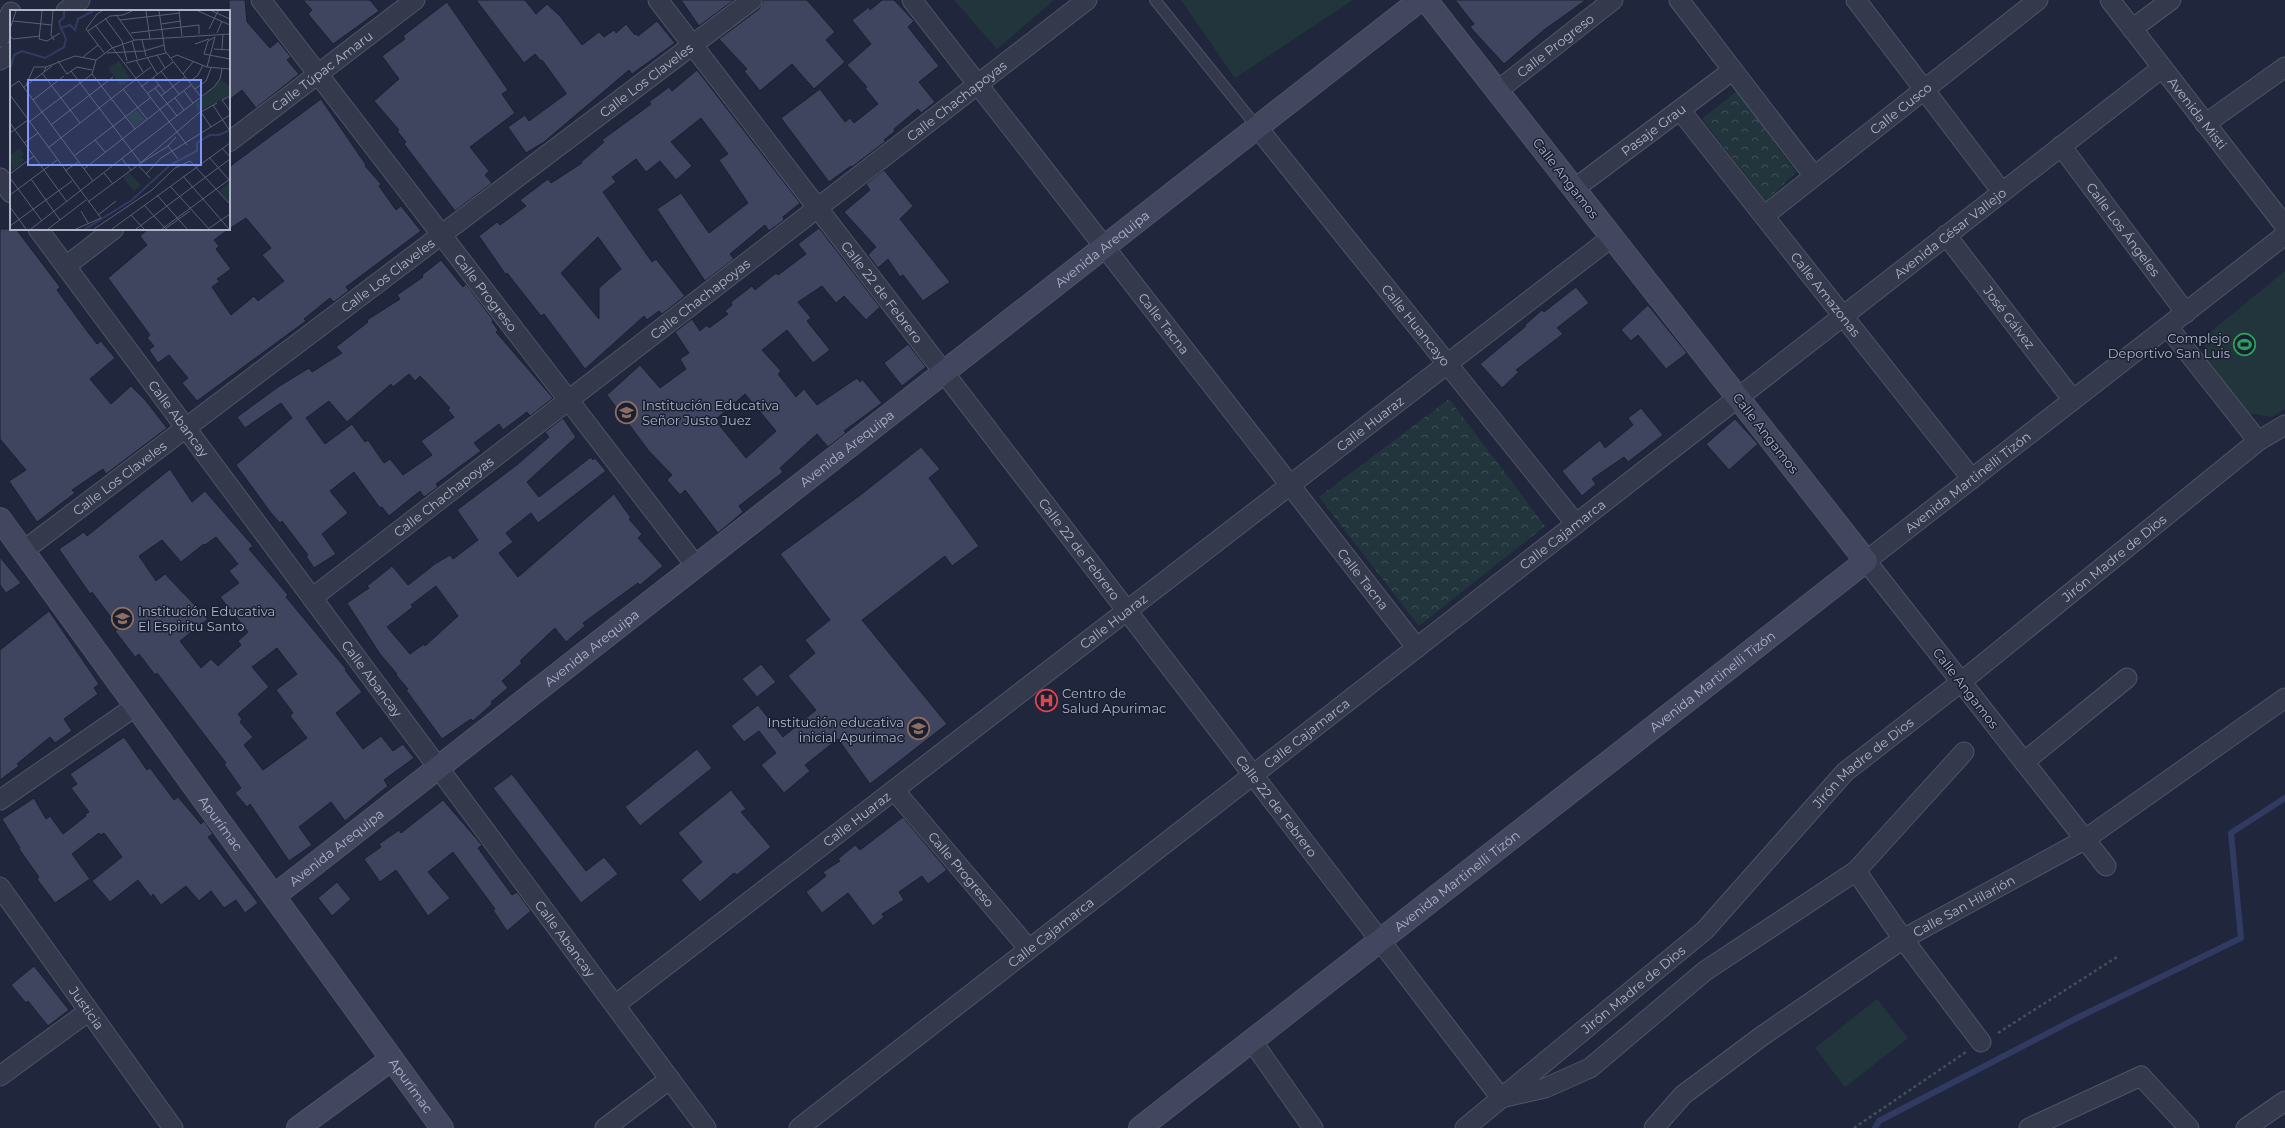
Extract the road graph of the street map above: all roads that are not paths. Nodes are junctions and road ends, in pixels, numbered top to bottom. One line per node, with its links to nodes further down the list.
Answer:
1 (16, 0): 18 (street)
2 (80, 0): 19 (street)
3 (261, 0): 29 (street, Calle Progreso)
4 (415, 0): 29 (street, Calle Túpac Amaru)
5 (658, 0): 23 (street, Calle 22 de Febrero)
6 (752, 0): 23 (street, Calle Los Claveles)
7 (912, 0): 30 (street, Calle Tacna)
8 (1087, 0): 30 (street, Calle Chachapoyas)
9 (1155, 0): 35 (lane)
10 (1420, 0): 35 (street, Avenida Arequipa)
11 (1426, 0): 32 (street, Calle Angamos)
12 (1613, 0): 32 (street, Calle Progreso)
13 (1679, 0): 28 (street)
14 (1856, 0): 31 (street)
15 (2038, 0): 31 (street, Calle Cusco)
16 (2110, 0): 21 (street, Avenida Misti)
17 (2171, 0): 21 (street)
18 (12, 10)
19 (67, 10)
20 (10, 14): 22 (street)
21 (2132, 29): 27 (street, Avenida Misti)
22 (0, 37)
23 (693, 45): 43 (street, Calle 22 de Febrero); 48 (street, Calle Los Claveles)
24 (10, 53): 25 (street)
25 (0, 60)
26 (2285, 67): 34 (street)
27 (2162, 68): 34 (street, Avenida Misti); 37 (street, Avenida César Vallejo)
28 (1733, 70): 33 (street, Pasaje Grau); 38 (street)
29 (318, 74): 36 (street, Calle Túpac Amaru); 48 (street, Calle Progreso)
30 (978, 85): 43 (street, Calle Chachapoyas); 52 (street, Calle Tacna)
31 (1924, 89): 38 (street, Calle Cusco); 42 (street)
32 (1497, 91): 40 (street, Calle Angamos)
33 (1680, 110): 40 (street, Pasaje Grau); 44 (street, Calle Amazonas)
34 (2205, 124): 45 (street, Avenida Misti)
35 (1257, 127): 52 (street, Avenida Arequipa); 57 (street, Calle Huancayo)
36 (230, 141)
37 (2061, 146): 42 (street, Avenida César Vallejo); 54 (street, Calle Los Ángeles)
38 (1814, 176): 44 (street, Calle Cusco)
39 (0, 178): 41 (street)
40 (1574, 189): 51 (street, Calle Angamos)
41 (10, 192)
42 (2002, 192): 49 (street, Avenida César Vallejo)
43 (818, 208): 58 (street, Calle 22 de Febrero); 60 (street, Calle Chachapoyas)
44 (1764, 216): 55 (street, Calle Amazonas)
45 (2285, 226)
46 (39, 230): 53 (street, Calle Abancay)
47 (113, 230): 53 (street)
48 (442, 234): 60 (street, Calle Progreso); 63 (street, Calle Los Claveles)
49 (1946, 235): 55 (street, Avenida César Vallejo); 61 (street, José Gálvez)
50 (2285, 235): 54 (street, Avenida Martinelli Tizón)
51 (1612, 237): 57 (street, Calle Huaraz); 59 (street, Calle Angamos)
52 (1104, 247): 58 (street, Avenida Arequipa); 66 (street, Calle Tacna)
53 (66, 266): 63 (street, Calle Abancay)
54 (2186, 313): 56 (street, Avenida Martinelli Tizón)
55 (1843, 316): 59 (street, Avenida César Vallejo); 65 (street, Calle Amazonas)
56 (2168, 327): 61 (street, Avenida Martinelli Tizón); 64 (street)
57 (1448, 364): 66 (street, Calle Huaraz); 67 (street, Calle Huancayo)
58 (944, 372): 71 (street, Avenida Arequipa); 73 (street, Calle 22 de Febrero)
59 (1738, 398): 67 (street, Calle Cajamarca); 70 (street, Calle Angamos)
60 (568, 400): 71 (street, Calle Progreso); 72 (street, Calle Chachapoyas)
61 (2073, 400): 65 (street, Avenida Martinelli Tizón)
62 (2285, 425): 64 (street, Jirón Madre de Dios)
63 (186, 428): 69 (street, Calle Los Claveles); 72 (street, Calle Abancay)
64 (2258, 441): 76 (street, Jirón Madre de Dios)
65 (1972, 479): 70 (street, Avenida Martinelli Tizón)
66 (1290, 485): 73 (street, Calle Huaraz); 74 (street, Calle Tacna)
67 (1576, 524): 74 (street, Calle Cajamarca)
68 (2, 525): 69 (street, Apurímac)
69 (23, 550): 78 (street, Apurímac)
70 (1866, 562): 76 (street, Calle Angamos); 91 (street, Avenida Martinelli Tizón)
71 (696, 566): 81 (street, Avenida Arequipa)
72 (312, 598): 81 (street, Calle Abancay)
73 (1127, 611): 82 (street, Calle 22 de Febrero); 83 (street, Calle Huaraz)
74 (1417, 648): 82 (street, Calle Cajamarca)
75 (2127, 678): 80 (street)
76 (1961, 682): 80 (street, Calle Angamos); 100 (street, Jirón Madre de Dios)
77 (2285, 698): 85 (street, Calle San Hilarión)
78 (136, 706): 84 (street); 89 (street, Apurímac)
79 (1964, 752): 87 (street)
80 (2024, 762): 85 (street, Calle Angamos)
81 (438, 767): 89 (street, Avenida Arequipa); 93 (street, Calle Abancay)
82 (1253, 775): 91 (street, Calle 22 de Febrero); 92 (street, Calle Cajamarca)
83 (894, 790): 92 (street, Calle Progreso); 93 (street, Calle Huaraz)
84 (0, 800)
85 (2084, 840): 86 (street, Calle Angamos); 90 (street, Calle San Hilarión)
86 (2106, 866)
87 (1856, 871): 90 (street); 100 (street)
88 (0, 888): 94 (street, Justicia)
89 (274, 896): 97 (street, Apurímac)
90 (1903, 939): 96 (street); 111 (street, Calle San Hilarión)
91 (1380, 941): 95 (street, Avenida Martinelli Tizón); 100 (street, Calle 22 de Febrero)
92 (1029, 949): 107 (street, Calle Cajamarca)
93 (615, 1005): 99 (street, Calle Abancay)
94 (89, 1011): 98 (street); 102 (street, Justicia)
95 (1252, 1041): 108 (street, Avenida Martinelli Tizón); 109 (street)
96 (1981, 1042)
97 (392, 1059): 103 (street); 104 (street, Apurímac)
98 (0, 1076)
99 (670, 1079): 105 (street); 106 (street, Calle Abancay)
100 (1501, 1098): 110 (street, Jirón Madre de Dios)
101 (2285, 1101): 114 (street)
102 (173, 1128)
103 (298, 1128)
104 (442, 1128)
105 (605, 1128)
106 (706, 1128)
107 (799, 1128)
108 (1140, 1128)
109 (1313, 1128)
110 (1466, 1128)
111 (1654, 1128)
112 (2029, 1128): 113 (street)
113 (2189, 1128)
114 (2246, 1128)

